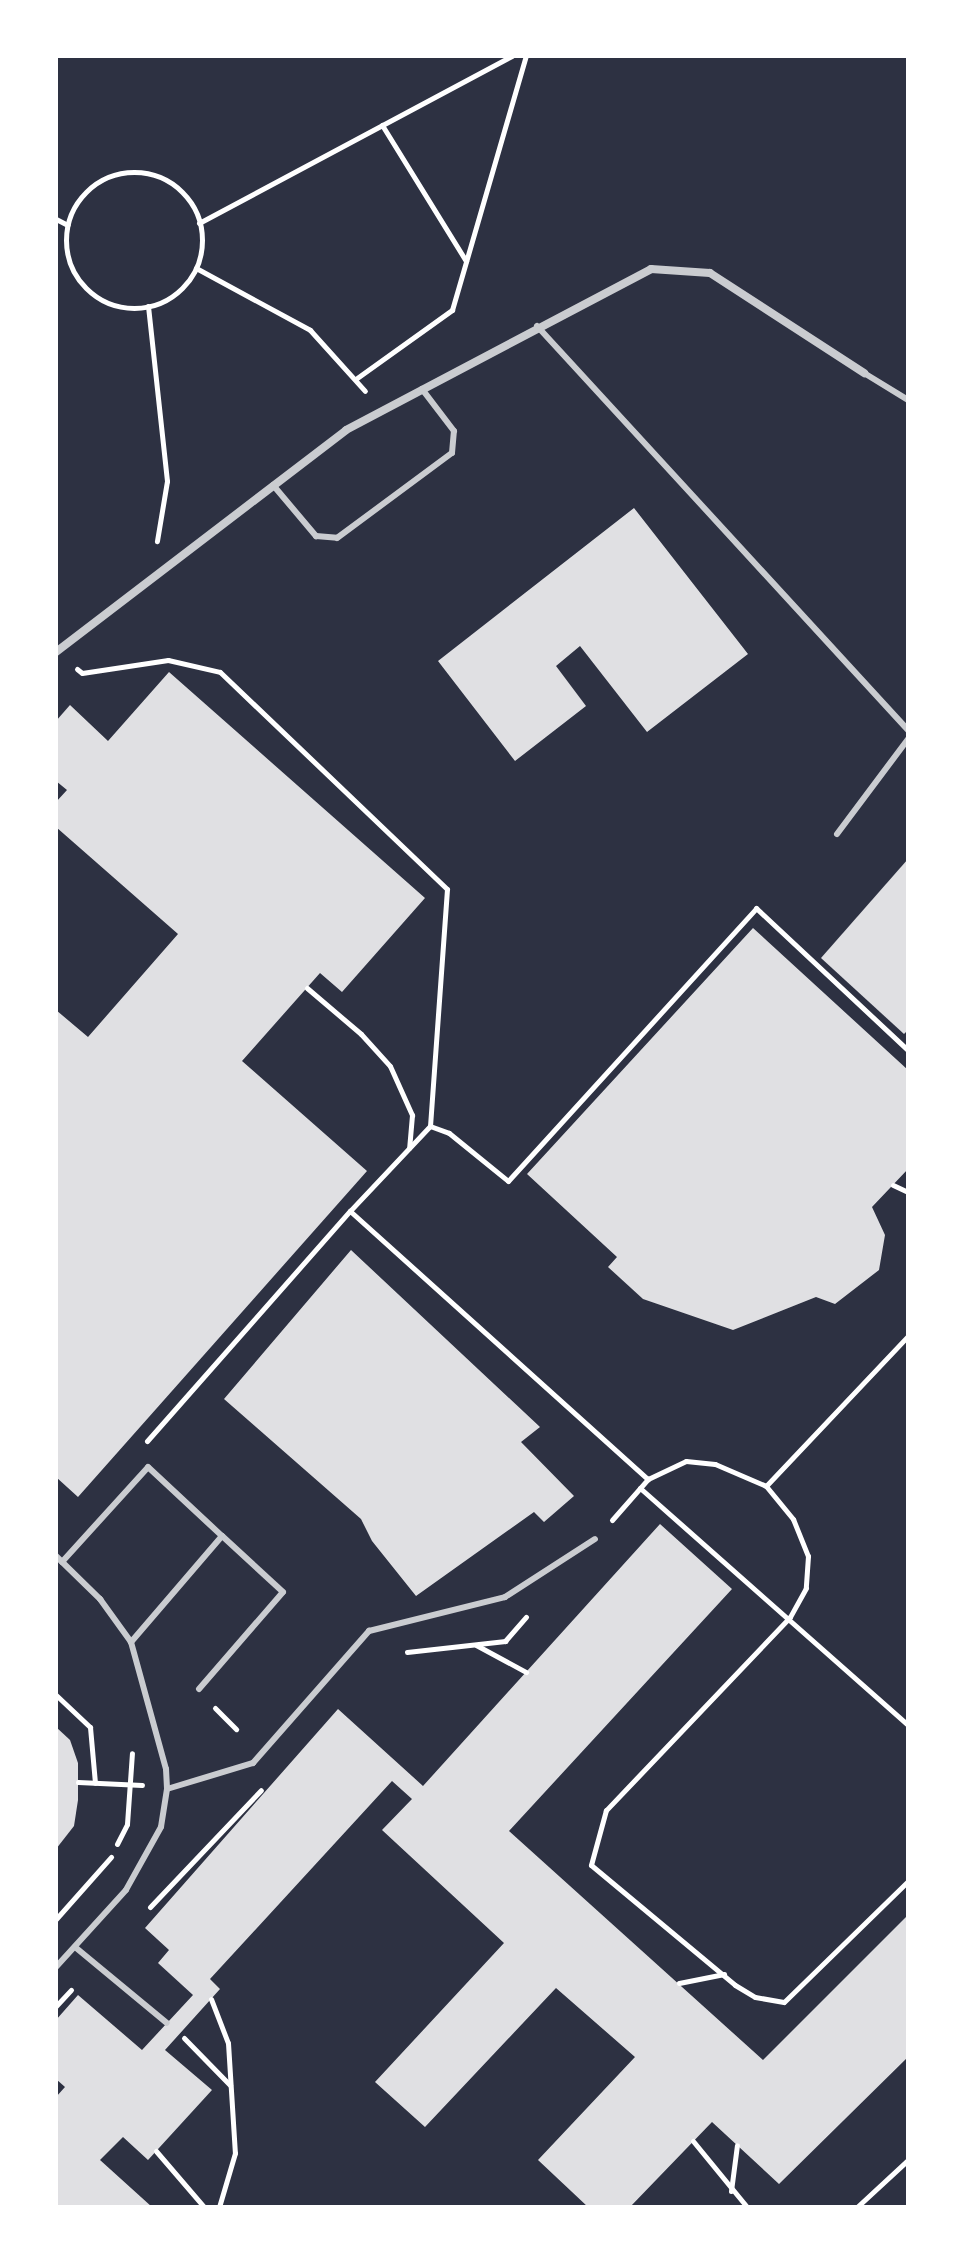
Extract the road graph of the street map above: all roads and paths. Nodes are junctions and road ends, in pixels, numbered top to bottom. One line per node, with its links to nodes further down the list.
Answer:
1 (512, 56): 3 (path)
2 (526, 56): 7 (path)
3 (382, 125): 5 (path); 7 (path)
4 (56, 219): 6 (path)
5 (199, 223): 6 (path); 8 (path)
6 (68, 225): 9 (path)
7 (466, 261): 12 (path)
8 (196, 268): 9 (path); 12 (path)
9 (148, 306): 17 (path)
10 (537, 325): 11 (street); 13 (street); 20 (lane)
11 (864, 373): 14 (lane)
12 (357, 378): 15 (path)
13 (421, 387): 15 (street); 16 (lane)
14 (908, 400)
15 (378, 412): 16 (street)
16 (273, 485): 17 (street)
17 (152, 578): 18 (street)
18 (56, 652)
19 (82, 673): 25 (path)
20 (908, 730)
21 (908, 739): 22 (lane)
22 (837, 834)
23 (307, 988): 26 (path)
24 (908, 1050): 25 (path)
25 (430, 1126): 26 (path)
26 (409, 1149): 29 (path)
27 (893, 1185): 28 (path)
28 (908, 1192)
29 (350, 1211): 31 (path); 32 (path)
30 (908, 1336): 33 (path)
31 (144, 1443)
32 (648, 1479): 33 (path); 34 (path)
33 (766, 1486): 39 (path)
34 (640, 1488): 36 (path); 39 (path)
35 (222, 1536): 38 (lane); 40 (lane); 43 (lane)
36 (595, 1539): 51 (lane)
37 (56, 1556): 38 (lane)
38 (62, 1562): 40 (lane)
39 (790, 1617): 45 (path); 58 (path)
40 (131, 1642): 51 (lane)
41 (475, 1645): 42 (path)
42 (526, 1672)
43 (199, 1689)
44 (56, 1695): 49 (path)
45 (908, 1725)
46 (131, 1743): 48 (path)
47 (78, 1782): 49 (path)
48 (131, 1782): 49 (path); 51 (path); 54 (path)
49 (95, 1783)
50 (265, 1786): 53 (path)
51 (167, 1789): 55 (lane)
52 (908, 1881): 58 (path)
53 (139, 1918)
54 (56, 1919)
55 (75, 1947): 56 (lane); 57 (lane)
56 (96, 1964): 61 (path); 62 (lane)
57 (56, 1967)
58 (724, 1974): 59 (path)
59 (679, 1983)
60 (211, 1999): 64 (path)
61 (56, 2006)
62 (167, 2023)
63 (182, 2035): 64 (path)
64 (231, 2085): 71 (path)
65 (693, 2141): 69 (path)
66 (737, 2145): 69 (path)
67 (156, 2151): 70 (path)
68 (908, 2160): 73 (path)
69 (731, 2192): 72 (path)
70 (204, 2207)
71 (219, 2207)
72 (747, 2207)
73 (857, 2207)

